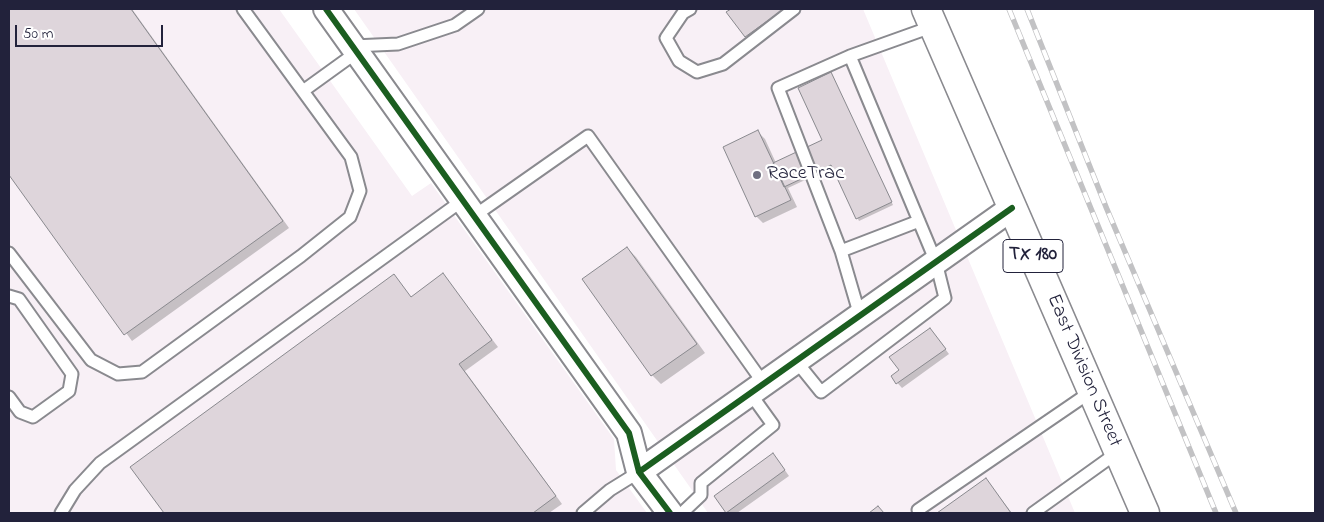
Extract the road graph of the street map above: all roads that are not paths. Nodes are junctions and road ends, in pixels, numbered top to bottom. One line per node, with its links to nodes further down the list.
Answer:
1 (243, 9): 10 (lane)
2 (326, 9): 8 (street)
3 (478, 9): 8 (lane)
4 (690, 9): 6 (lane)
5 (794, 9): 6 (lane)
6 (677, 13)
7 (930, 18): 9 (lane); 12 (main road, East Division Street / TX 180)
8 (355, 49): 10 (lane); 11 (street)
9 (850, 56): 13 (lane); 14 (lane)
10 (303, 91): 15 (lane)
11 (468, 208): 20 (lane); 24 (street); 27 (lane)
12 (1012, 208): 16 (street); 21 (main road, East Division Street / TX 180)
13 (919, 220): 14 (lane); 16 (lane)
14 (840, 251): 18 (lane)
15 (9, 253)
16 (936, 262): 18 (street); 19 (lane)
17 (9, 296): 22 (lane)
18 (860, 316): 19 (street)
19 (796, 361): 20 (street)
20 (757, 388): 24 (street); 30 (lane)
21 (1092, 391): 23 (main road, East Division Street / TX 180); 25 (lane)
22 (9, 397)
23 (1118, 452): 26 (main road, East Division Street / TX 180); 31 (lane)
24 (639, 472): 28 (lane); 29 (street)
25 (918, 510)
26 (1137, 510)
27 (61, 513)
28 (583, 513)
29 (670, 513)
30 (682, 513)
31 (1033, 513)

